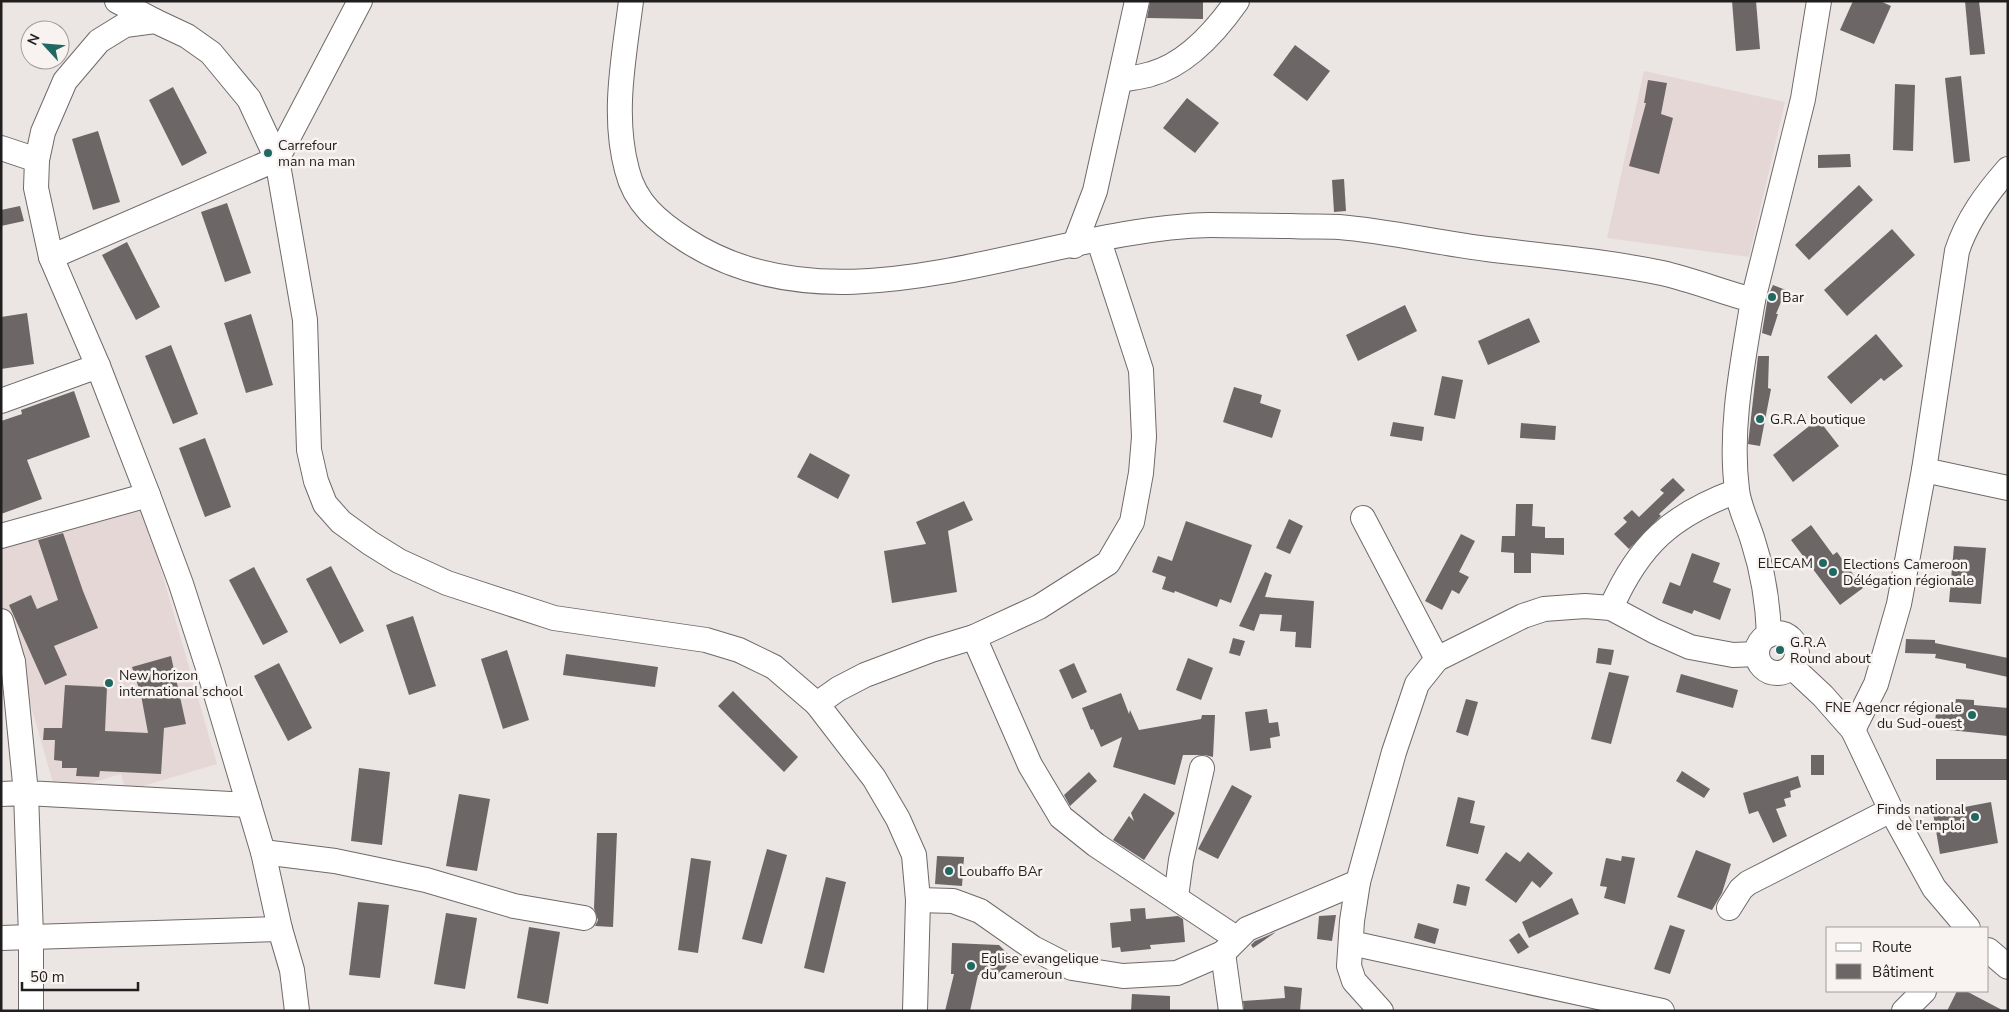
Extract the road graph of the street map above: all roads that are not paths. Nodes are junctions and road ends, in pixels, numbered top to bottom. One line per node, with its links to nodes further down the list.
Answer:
1 (117, 1): 7 (street)
2 (360, 1): 10 (street)
3 (631, 1): 14 (street)
4 (1137, 1): 8 (street)
5 (1236, 1): 8 (street)
6 (1819, 1): 16 (street)
7 (155, 21): 10 (street); 11 (street)
8 (1121, 80): 14 (street)
9 (1, 148): 11 (street)
10 (277, 159): 15 (street); 32 (street)
11 (37, 160): 15 (street)
12 (2008, 169): 19 (street)
13 (1099, 241): 14 (street); 16 (street); 27 (street)
14 (1074, 246)
15 (51, 256): 17 (street)
16 (1753, 300): 21 (street)
17 (98, 366): 18 (street); 22 (street)
18 (1, 400)
19 (1924, 470): 20 (street); 33 (street)
20 (2008, 488)
21 (1737, 491): 25 (street); 28 (street)
22 (148, 495): 24 (street); 37 (street)
23 (1363, 518): 29 (street)
24 (1, 536)
25 (1611, 608): 28 (street); 29 (street)
26 (1, 621): 30 (street)
27 (974, 637): 32 (street); 41 (street)
28 (1763, 644): 31 (street); 31 (street)
29 (1437, 659): 40 (street)
30 (7, 661): 35 (street)
31 (1792, 667): 33 (street)
32 (817, 704): 42 (street)
33 (1853, 730): 38 (street)
34 (1202, 768): 41 (street)
35 (26, 793): 36 (street); 37 (street); 47 (street)
36 (1, 794)
37 (249, 805): 39 (street)
38 (1891, 810): 43 (street); 45 (street)
39 (263, 852): 44 (street); 46 (street)
40 (1358, 882): 49 (street); 50 (street)
41 (1176, 897): 50 (street)
42 (918, 900): 50 (street); 56 (street)
43 (1729, 908)
44 (584, 918)
45 (1967, 927)
46 (280, 929): 47 (street); 55 (street)
47 (31, 936): 48 (street); 54 (street)
48 (1, 938)
49 (1351, 943): 58 (street); 59 (street)
50 (1230, 946): 57 (street)
51 (1989, 951): 52 (street)
52 (2008, 967)
53 (1923, 992): 60 (street)
54 (31, 1011)
55 (297, 1011)
56 (915, 1011)
57 (1231, 1011)
58 (1381, 1011)
59 (1662, 1011)
60 (1904, 1011)

